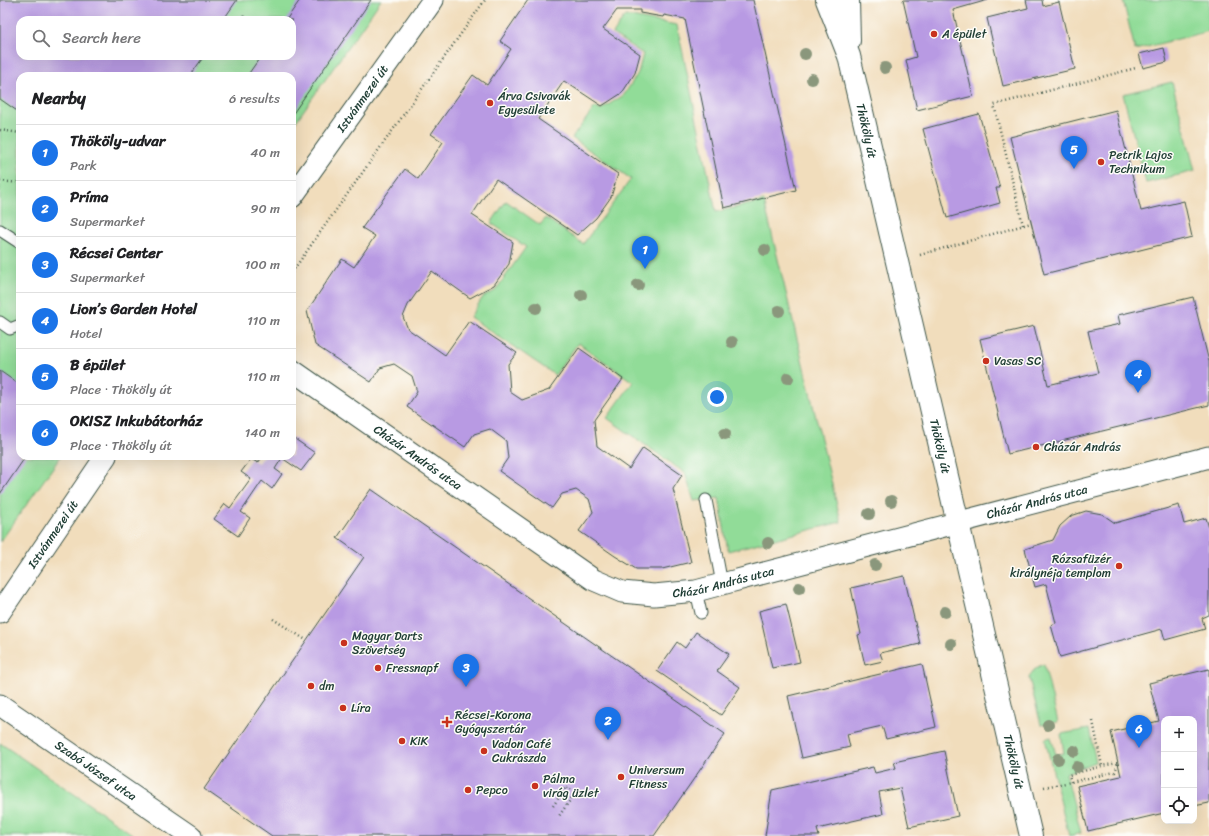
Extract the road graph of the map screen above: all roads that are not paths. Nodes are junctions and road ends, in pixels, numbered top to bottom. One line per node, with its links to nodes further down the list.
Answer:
1 (433, 0): 5 (street, Istvánmezei út)
2 (828, 0): 4 (main road, Thököly út)
3 (848, 0): 4 (main road, Thököly út)
4 (849, 56): 14 (main road, Thököly út)
5 (296, 191)
6 (0, 230): 7 (lane)
7 (16, 240)
8 (0, 322): 9 (lane)
9 (15, 327)
10 (296, 373): 16 (street, Cházár András utca)
11 (1209, 457): 14 (street, Cházár András utca)
12 (103, 460): 17 (street, Istvánmezei út)
13 (706, 500): 15 (lane)
14 (957, 523): 15 (street, Cházár András utca); 21 (main road, Thököly út)
15 (722, 584): 16 (street, Cházár András utca)
16 (696, 591): 18 (lane)
17 (0, 612)
18 (702, 614)
19 (0, 705): 20 (street, Szabó József utca)
20 (191, 836)
21 (1031, 836)

